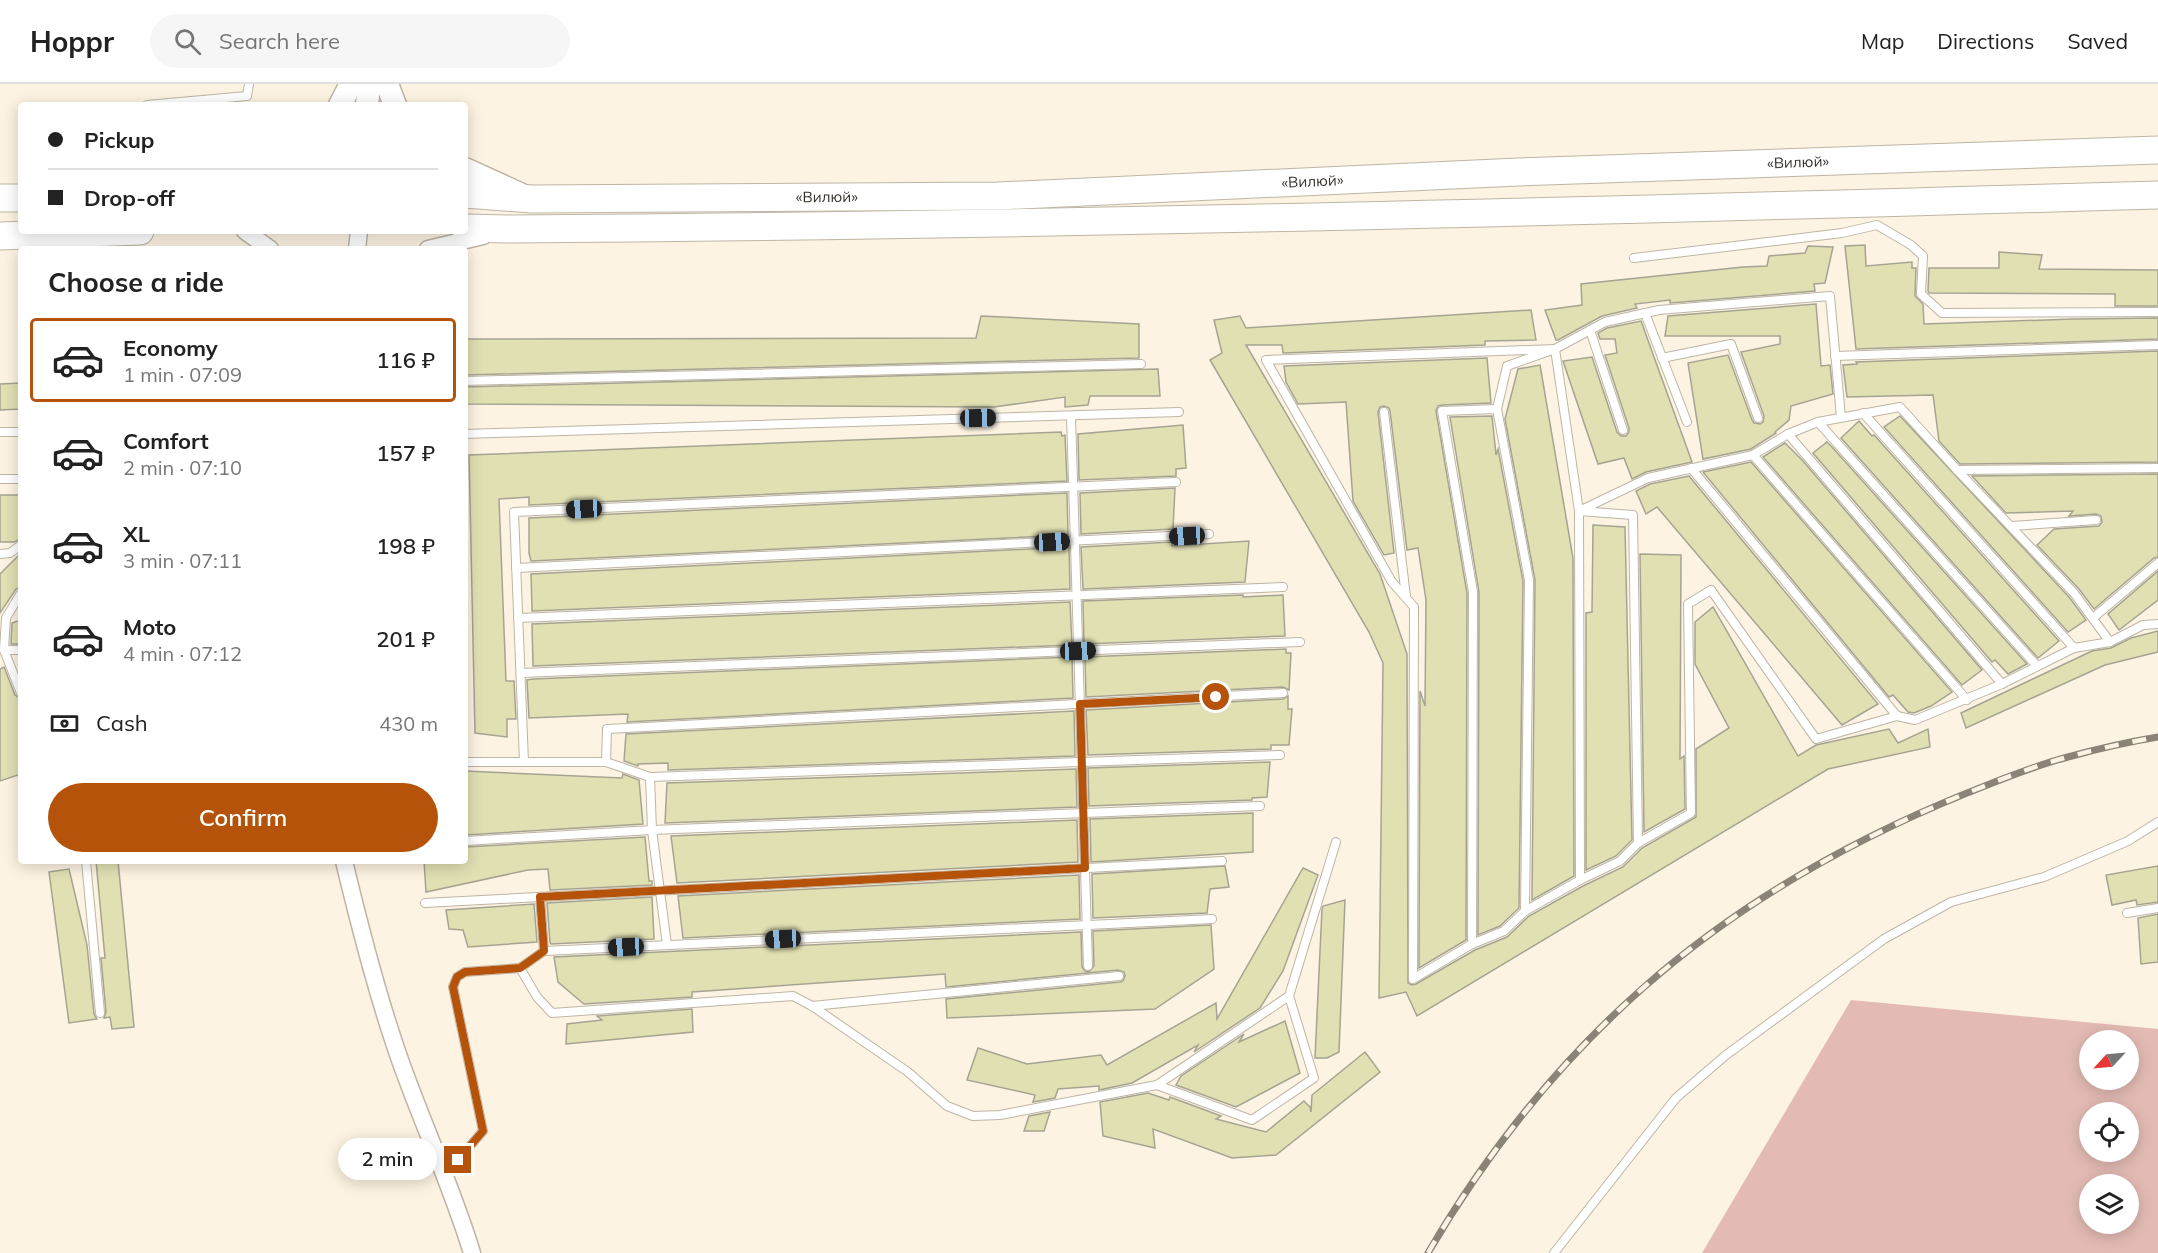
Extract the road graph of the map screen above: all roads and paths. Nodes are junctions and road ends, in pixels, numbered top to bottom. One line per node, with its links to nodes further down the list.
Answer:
1 (249, 84): 5 (lane)
2 (351, 84): 6 (main road)
3 (369, 84): 7 (main road)
4 (387, 84): 8 (main road)
5 (180, 102)
6 (342, 102)
7 (367, 102)
8 (394, 102)
9 (2158, 150): 15 (highway, «Вилюй»)
10 (468, 170): 15 (main road)
11 (468, 194): 15 (highway, «Вилюй»)
12 (2158, 195): 16 (highway, «Вилюй»)
13 (0, 198): 14 (highway)
14 (18, 198)
15 (532, 199)
16 (1877, 214): 18 (highway, «Вилюй»); 24 (lane); 25 (lane)
17 (468, 228): 18 (highway, «Вилюй»)
18 (508, 229): 23 (street)
19 (70, 234): 21 (highway)
20 (249, 234): 22 (street)
21 (0, 237)
22 (266, 246)
23 (440, 246)
24 (1634, 258)
25 (2158, 312)
26 (1645, 313): 27 (lane); 30 (lane); 31 (lane)
27 (1590, 330): 29 (lane); 43 (lane)
28 (2158, 345): 30 (lane)
29 (1555, 349): 34 (lane); 56 (lane); 67 (lane)
30 (1835, 356): 39 (lane)
31 (1662, 357): 40 (lane); 41 (lane)
32 (1141, 364): 33 (lane)
33 (468, 381)
34 (1497, 409): 110 (lane); 114 (lane)
35 (1179, 412): 38 (lane)
36 (1384, 412): 67 (lane)
37 (1863, 413): 39 (lane); 51 (lane); 76 (lane)
38 (1071, 416): 46 (lane); 55 (lane)
39 (1841, 417): 42 (lane)
40 (1758, 418)
41 (1687, 422)
42 (1818, 422): 47 (lane); 80 (lane)
43 (1623, 430)
44 (0, 432): 45 (lane)
45 (18, 432)
46 (468, 434)
47 (1788, 434): 48 (lane); 82 (lane)
48 (1753, 455): 49 (lane); 85 (lane)
49 (1691, 468): 56 (lane); 87 (lane)
50 (2158, 468): 51 (lane)
51 (1957, 470): 58 (lane)
52 (0, 479): 53 (lane)
53 (18, 479)
54 (1176, 482): 55 (lane)
55 (1073, 487): 60 (lane); 64 (lane)
56 (1579, 512): 100 (lane); 105 (lane)
57 (2096, 520): 58 (lane)
58 (2012, 526): 71 (lane)
59 (1209, 534): 60 (lane)
60 (1075, 541): 64 (lane); 66 (lane)
61 (18, 547): 62 (lane)
62 (0, 555)
63 (2158, 563): 71 (lane)
64 (516, 568): 70 (lane)
65 (1283, 587): 66 (lane)
66 (1077, 595): 70 (lane); 79 (lane)
67 (1406, 597): 114 (lane)
68 (18, 598): 77 (lane)
69 (2158, 617): 73 (lane)
70 (518, 618): 81 (lane)
71 (2093, 618): 75 (lane)
72 (2158, 624): 73 (lane)
73 (2143, 626): 75 (lane)
74 (1300, 642): 79 (lane)
75 (2110, 642): 76 (lane)
76 (2074, 648): 80 (lane)
77 (1, 650): 78 (lane); 83 (lane)
78 (18, 650)
79 (1078, 651): 81 (lane); 86 (lane)
80 (2037, 666): 82 (lane)
81 (520, 673): 90 (lane)
82 (2002, 684): 85 (lane)
83 (18, 687)
84 (1284, 693): 86 (lane)
85 (1967, 700): 87 (lane)
86 (1080, 704): 91 (lane); 92 (lane)
87 (1897, 716): 100 (lane)
88 (1280, 755): 92 (lane)
89 (468, 762): 90 (lane)
90 (524, 762): 91 (lane)
91 (606, 762): 93 (lane)
92 (1082, 762): 93 (lane); 95 (lane)
93 (650, 777): 97 (lane)
94 (1260, 806): 95 (lane)
95 (1083, 813): 97 (lane); 104 (lane)
96 (2158, 822): 126 (lane)
97 (652, 830): 98 (lane); 106 (lane)
98 (468, 841)
99 (1336, 843): 120 (lane)
100 (1638, 843): 105 (lane)
101 (1222, 861): 104 (lane)
102 (87, 864): 122 (lane)
103 (345, 864): 124 (street)
104 (1085, 868): 106 (lane); 113 (lane)
105 (1580, 880): 110 (lane)
106 (660, 891): 107 (lane); 115 (lane)
107 (540, 897): 108 (lane); 116 (lane)
108 (425, 903)
109 (2158, 908): 111 (lane)
110 (1525, 911): 114 (lane)
111 (2127, 913)
112 (1212, 919): 113 (lane)
113 (1087, 924): 115 (lane); 117 (lane)
114 (1472, 944)
115 (667, 945): 116 (lane)
116 (544, 951): 118 (lane)
117 (1088, 966)
118 (520, 968): 121 (lane); 124 (lane)
119 (1119, 976): 121 (lane)
120 (1289, 996): 123 (lane); 123 (lane)
121 (812, 1006): 123 (lane)
122 (100, 1013)
123 (1157, 1085)
124 (445, 1175): 125 (street)
125 (472, 1253)
126 (1554, 1253)

